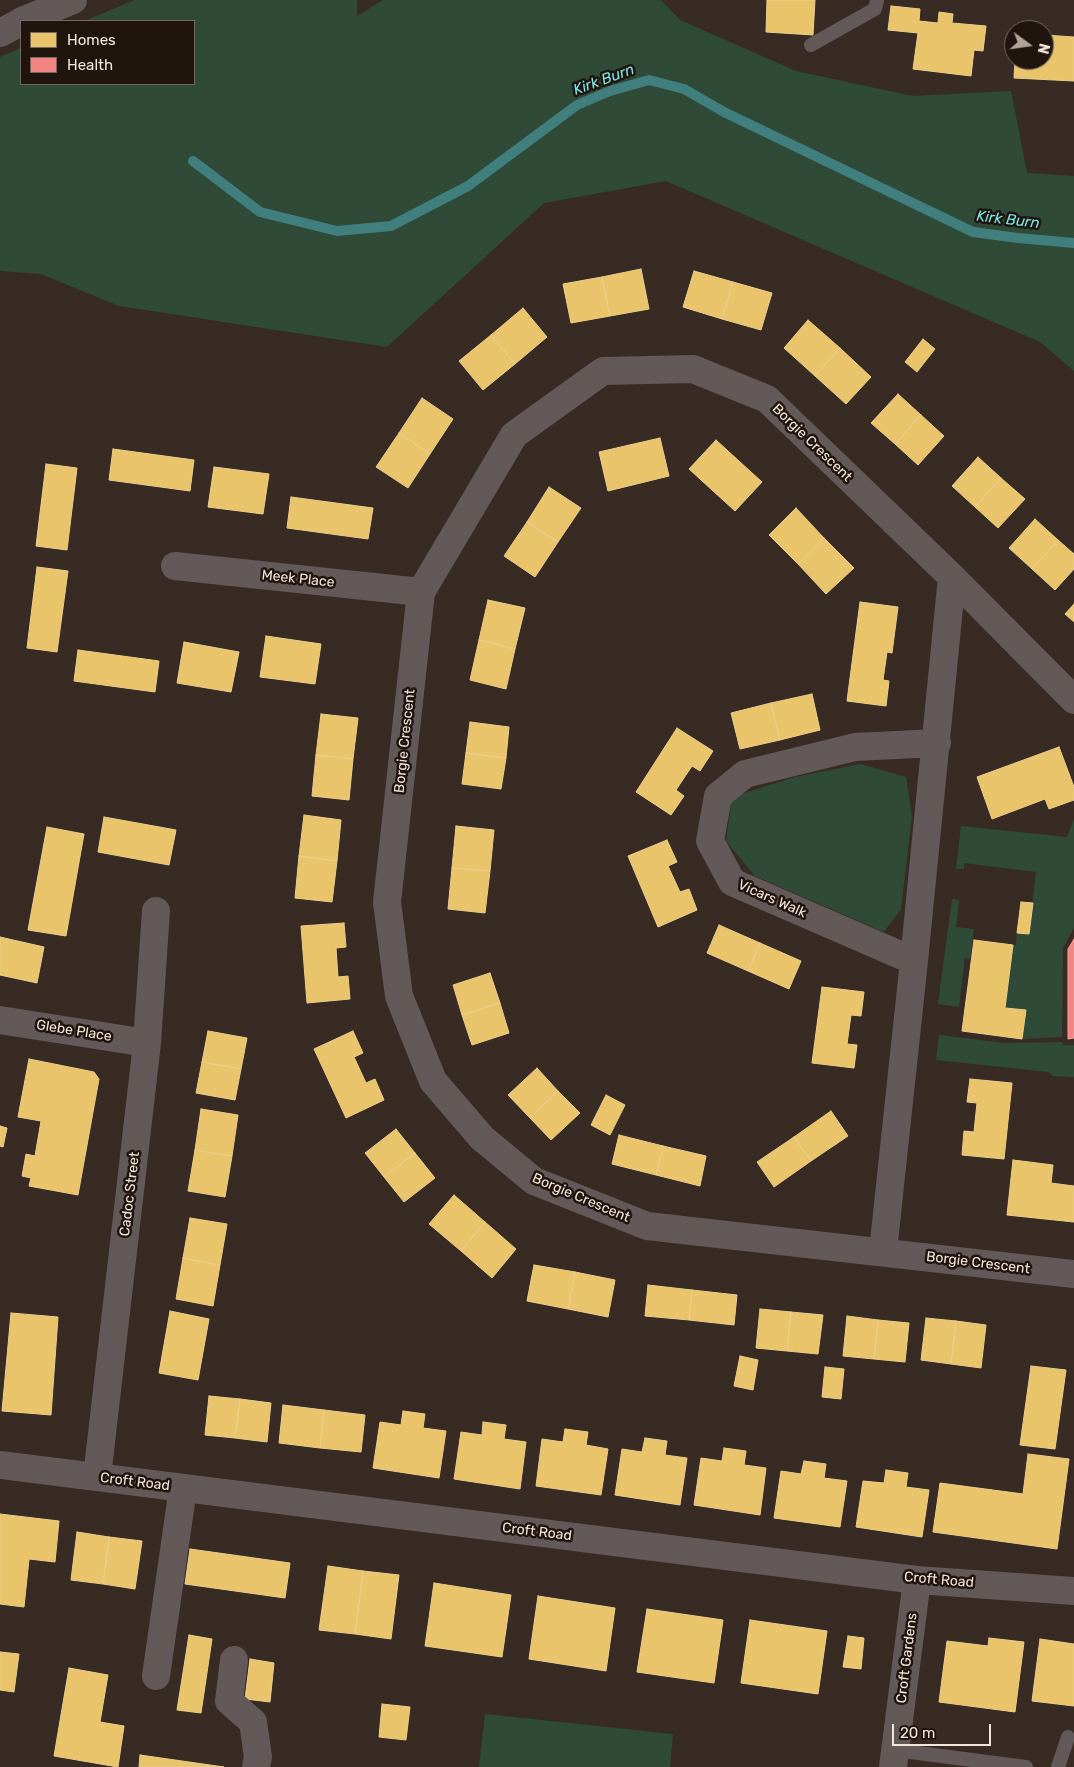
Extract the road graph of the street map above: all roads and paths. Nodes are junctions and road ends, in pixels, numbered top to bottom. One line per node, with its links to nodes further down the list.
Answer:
1 (73, 0): 3 (street)
2 (877, 0): 6 (lane)
3 (24, 20)
4 (20, 22): 5 (street)
5 (0, 33)
6 (811, 46)
7 (176, 566): 9 (street, Meek Place)
8 (952, 577): 9 (street, Borgie Crescent); 10 (street, Borgie Crescent); 11 (street)
9 (421, 592): 16 (street, Borgie Crescent)
10 (1074, 700)
11 (936, 743): 13 (street); 13 (street, Vicars Walk)
12 (156, 911): 15 (street, Cadoc Street)
13 (914, 961): 16 (street)
14 (0, 1020): 15 (street, Glebe Place)
15 (147, 1043): 19 (street, Cadoc Street)
16 (882, 1251): 17 (street, Borgie Crescent)
17 (1074, 1274)
18 (0, 1465): 19 (street, Croft Road)
19 (97, 1477): 20 (street, Croft Road)
20 (183, 1488): 21 (street, Croft Road); 24 (street)
21 (918, 1580): 22 (street, Croft Road); 26 (street, Croft Gardens)
22 (1074, 1591)
23 (234, 1660): 27 (street)
24 (156, 1676)
25 (1068, 1737): 29 (lane)
26 (894, 1759): 28 (lane)
27 (256, 1767)
28 (1026, 1767)
29 (1058, 1767)

